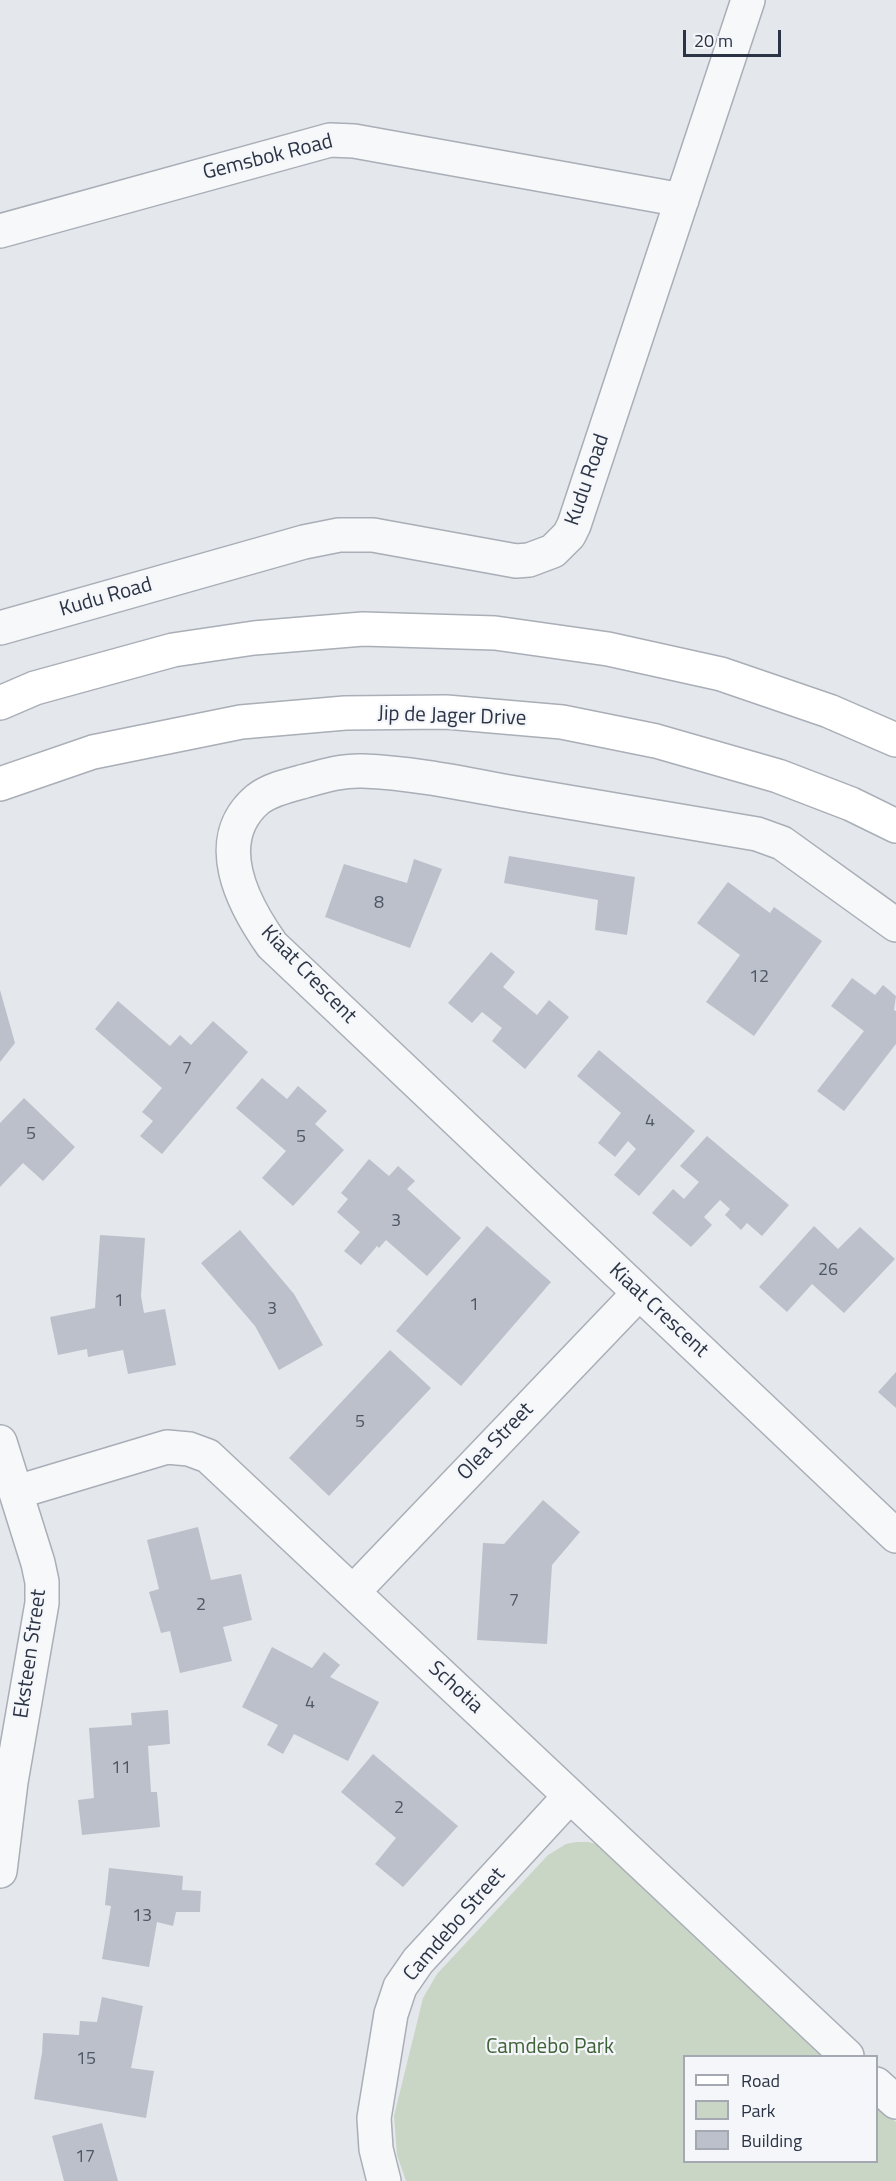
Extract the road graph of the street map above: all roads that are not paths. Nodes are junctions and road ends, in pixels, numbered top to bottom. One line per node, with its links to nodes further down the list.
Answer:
1 (748, 0): 2 (street, Kudu Road)
2 (682, 200): 3 (street, Gemsbok Road); 4 (street, Kudu Road)
3 (0, 231)
4 (0, 628)
5 (0, 703): 6 (main road)
6 (896, 740)
7 (0, 784): 8 (main road, Jip de Jager Drive)
8 (896, 826)
9 (896, 924): 10 (street, Kiaat Crescent)
10 (639, 1293): 13 (street, Kiaat Crescent); 14 (street, Olea Street)
11 (0, 1442): 12 (street, Eksteen Street)
12 (17, 1492): 14 (street, Schotia); 16 (street, Eksteen Street)
13 (896, 1536)
14 (354, 1592): 15 (street, Schotia)
15 (570, 1796): 17 (street, Schotia); 20 (street, Camdebo Street)
16 (0, 1871)
17 (846, 2055)
18 (878, 2086): 19 (street)
19 (896, 2102)
20 (384, 2181)

